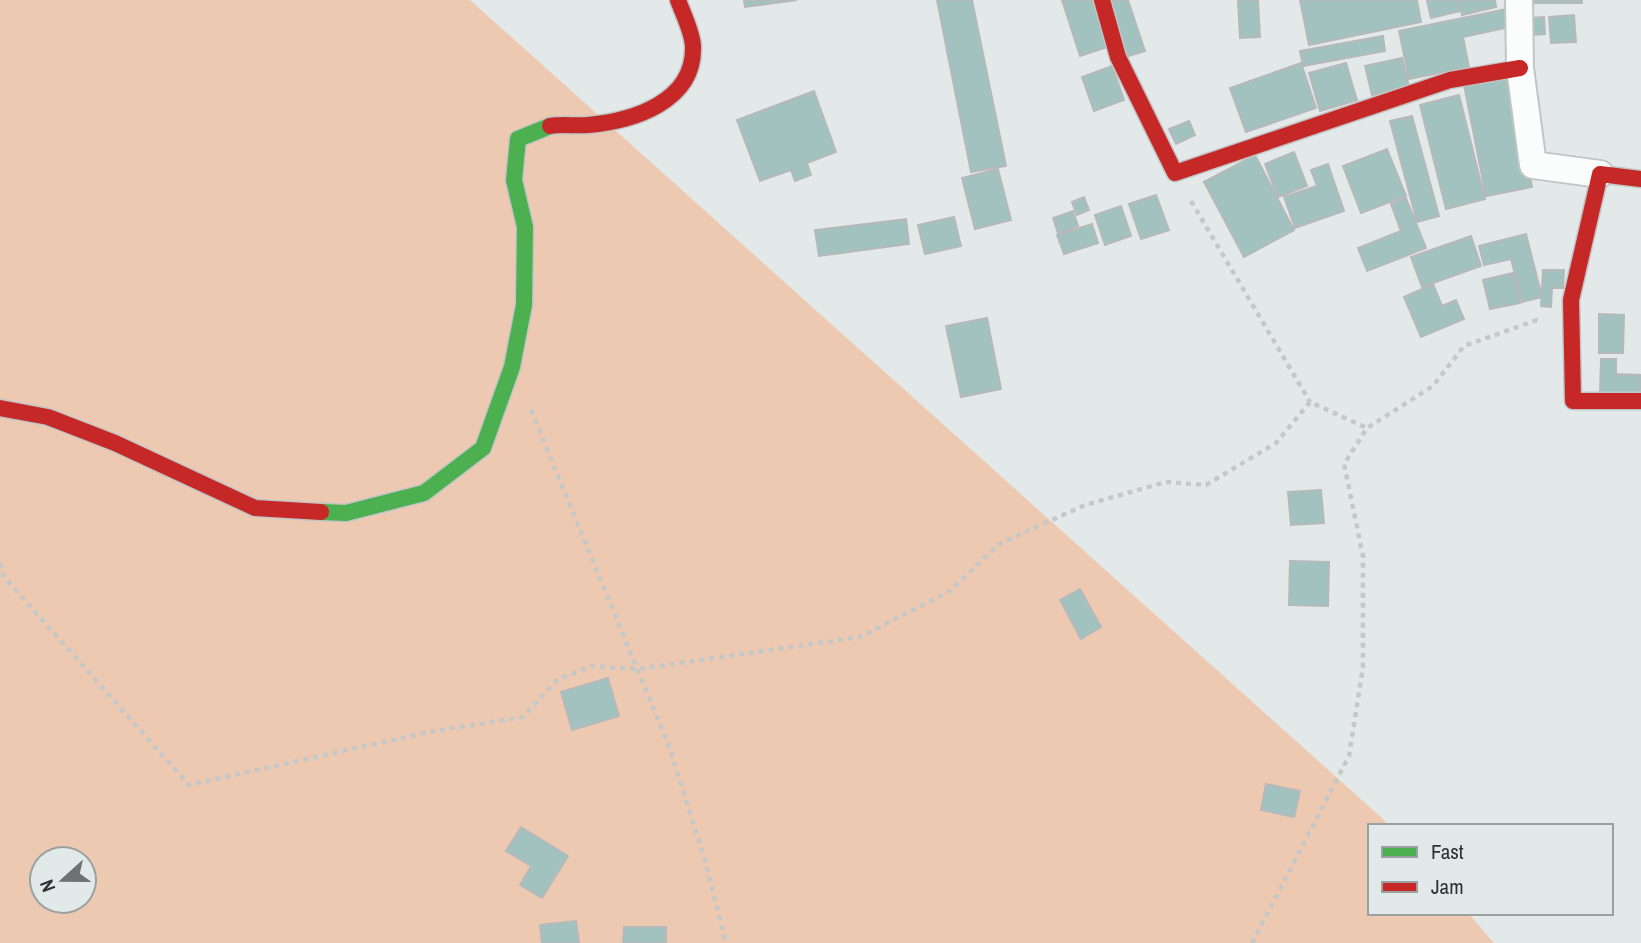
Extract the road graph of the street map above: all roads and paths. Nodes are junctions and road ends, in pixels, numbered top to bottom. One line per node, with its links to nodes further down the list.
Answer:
1 (678, 0): 12 (street)
2 (1102, 0): 5 (street)
3 (1520, 0): 4 (street)
4 (1520, 68): 5 (street); 6 (street)
5 (1175, 173): 10 (path)
6 (1600, 174): 7 (street); 8 (street)
7 (1641, 179)
8 (1571, 340): 9 (street); 13 (path)
9 (1641, 401)
10 (1310, 402): 13 (path); 15 (path)
11 (529, 406): 15 (path)
12 (0, 408)
13 (1367, 428): 17 (path)
14 (0, 563): 15 (path)
15 (638, 669): 16 (path)
16 (726, 943)
17 (1252, 943)

